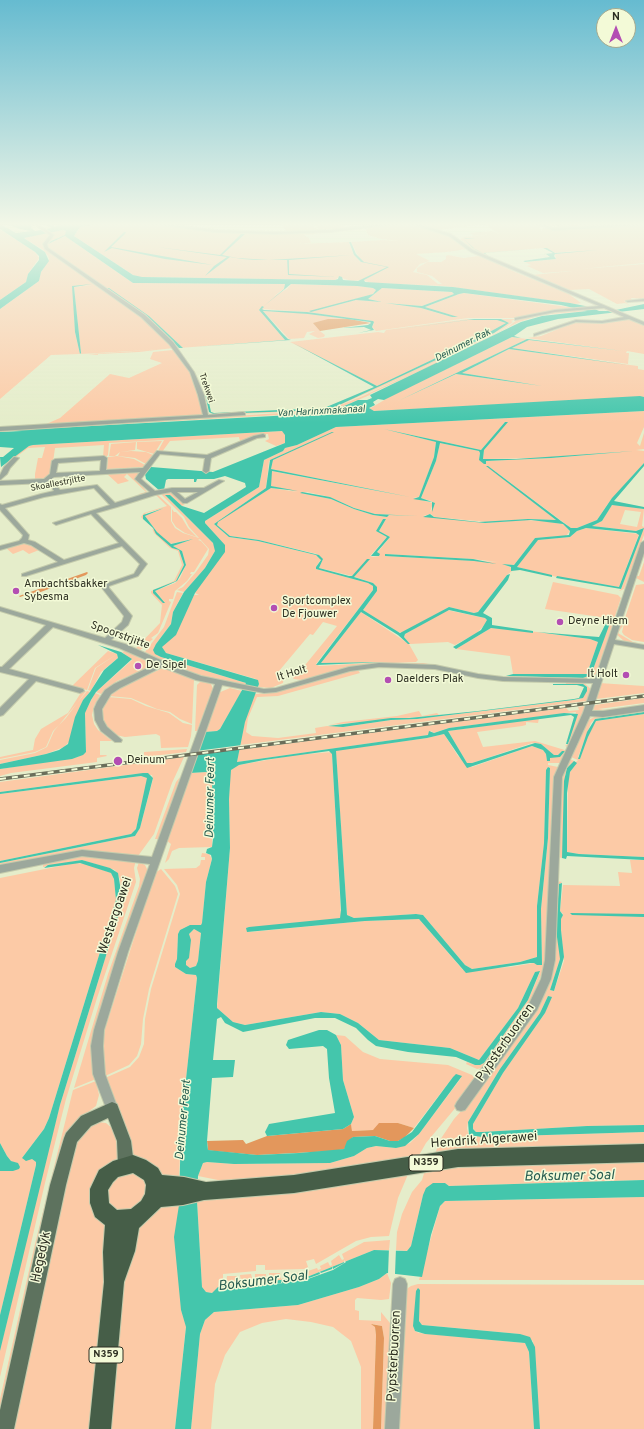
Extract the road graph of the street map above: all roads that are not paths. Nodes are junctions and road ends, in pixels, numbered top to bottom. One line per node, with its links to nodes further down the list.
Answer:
1 (105, 290): 11 (street, Trekwei)
2 (563, 290): 5 (street)
3 (644, 300): 4 (street)
4 (628, 301)
5 (606, 307): 6 (street); 7 (street)
6 (629, 318): 8 (street); 9 (street)
7 (516, 319)
8 (644, 324)
9 (536, 335)
10 (243, 414): 11 (street)
11 (206, 416): 12 (street, Trekwei)
12 (0, 429)
13 (263, 436): 14 (street)
14 (208, 457): 17 (street); 18 (street)
15 (16, 458): 16 (street)
16 (3, 468): 21 (street)
17 (145, 470): 19 (street); 28 (street)
18 (206, 471)
19 (103, 472): 20 (street); 20 (street)
20 (53, 475): 22 (street)
21 (0, 478)
22 (45, 481): 24 (street); 27 (street)
23 (221, 481): 26 (street)
24 (0, 483)
25 (172, 490): 26 (street); 26 (street); 28 (street)
26 (205, 490)
27 (58, 492): 29 (street, Skoallestrjitte); 30 (street, Skoallestrjitte)
28 (154, 493): 29 (street)
29 (115, 506): 31 (street)
30 (1, 507): 32 (street)
31 (92, 512): 34 (street); 36 (street)
32 (8, 514): 33 (street); 35 (street)
33 (0, 517)
34 (56, 523)
35 (23, 541): 38 (street); 39 (street)
36 (124, 543): 39 (street); 43 (street)
37 (644, 543): 44 (street)
38 (0, 548)
39 (63, 562): 40 (street)
40 (24, 575)
41 (0, 609): 42 (street, Spoorstrjitte)
42 (50, 625): 43 (street, Spoorstrjitte); 47 (street)
43 (106, 641): 46 (street, Spoorstrjitte)
44 (611, 641): 45 (street); 49 (street)
45 (644, 647)
46 (162, 664): 50 (street, It Holt); 55 (street)
47 (2, 670): 48 (street)
48 (34, 679): 51 (street); 53 (street)
49 (596, 681): 50 (street, It Holt); 54 (street)
50 (219, 683): 56 (street, Westergoawei)
51 (80, 691)
52 (644, 708): 54 (street)
53 (0, 713)
54 (587, 713): 58 (street, Pypsterbuorren)
55 (118, 740)
56 (156, 861): 57 (street); 59 (street, Westergoawei)
57 (0, 869)
58 (461, 1106)
59 (112, 1108): 61 (main road, Westergoawei); 69 (main road, Hegedyk)
60 (644, 1153): 63 (highway, Hendrik Algerawei / N359)
61 (126, 1165): 62 (highway, N359); 65 (highway)
62 (154, 1180): 63 (highway, Hendrik Algerawei / N359); 64 (highway)
63 (172, 1191): 64 (highway, Hendrik Algerawei / N359)
64 (152, 1202): 66 (highway, N359)
65 (113, 1218): 66 (highway); 67 (highway, N359)
66 (135, 1218): 67 (highway, N359)
67 (114, 1282): 70 (highway, N359)
68 (400, 1284): 71 (street, Pypsterbuorren)
69 (5, 1429)
70 (100, 1429)
71 (392, 1429)

